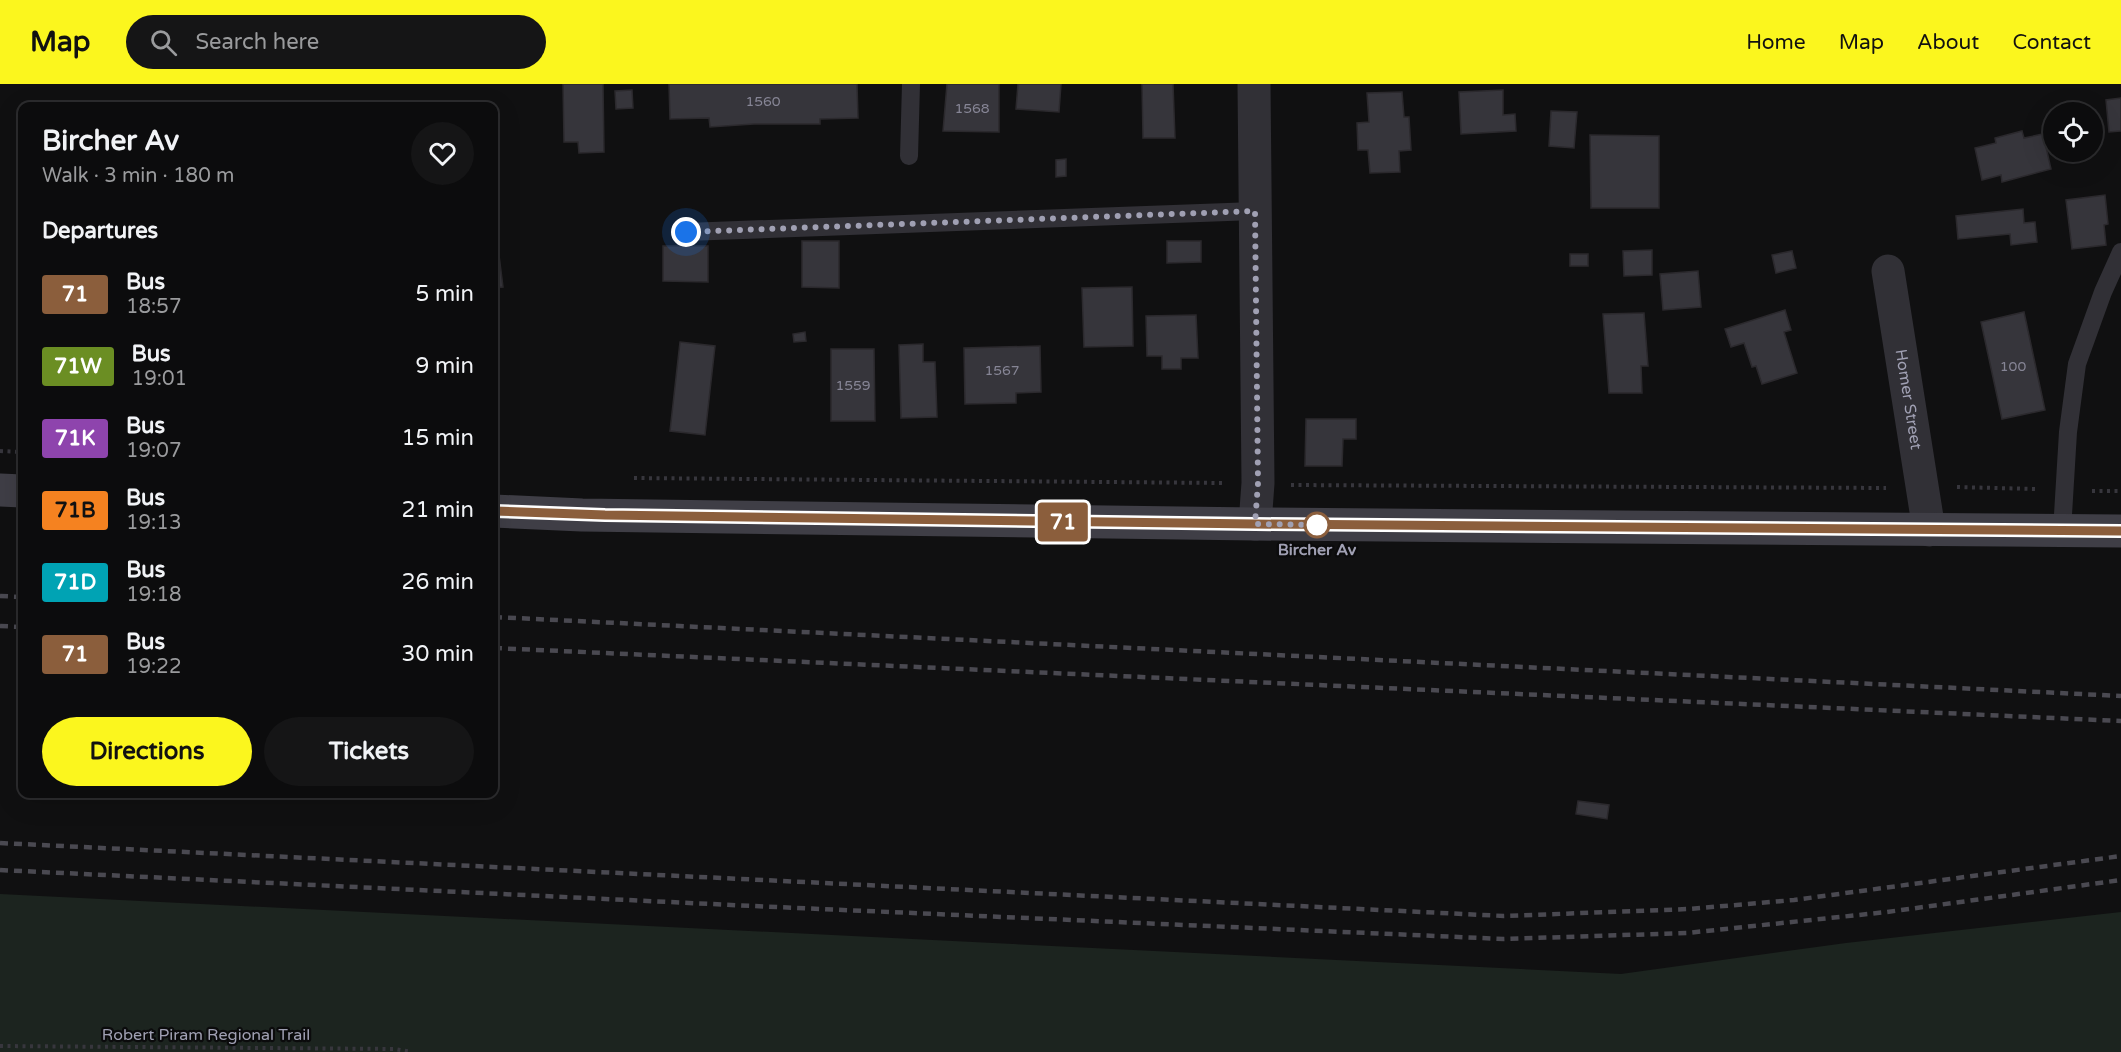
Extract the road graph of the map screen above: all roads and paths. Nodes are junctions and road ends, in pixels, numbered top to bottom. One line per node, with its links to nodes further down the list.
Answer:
1 (911, 84): 3 (lane)
2 (1254, 84): 4 (street)
3 (909, 156)
4 (1255, 211): 5 (lane); 11 (street)
5 (686, 232)
6 (2121, 252): 15 (lane)
7 (1888, 271): 12 (street, Homer Street)
8 (0, 451): 9 (path)
9 (18, 452)
10 (630, 478): 11 (path)
11 (1258, 483): 12 (path); 18 (street)
12 (1922, 488): 15 (path); 19 (street, Homer Street)
13 (0, 490): 14 (main road)
14 (18, 490)
15 (2064, 490): 16 (path); 20 (lane)
16 (2121, 492)
17 (498, 511): 18 (main road)
18 (1255, 524): 19 (main road)
19 (1929, 530): 20 (main road)
20 (2062, 531): 21 (main road)
21 (2121, 531)
22 (0, 1046): 23 (path, Robert Piram Regional Trail)
23 (412, 1052)

